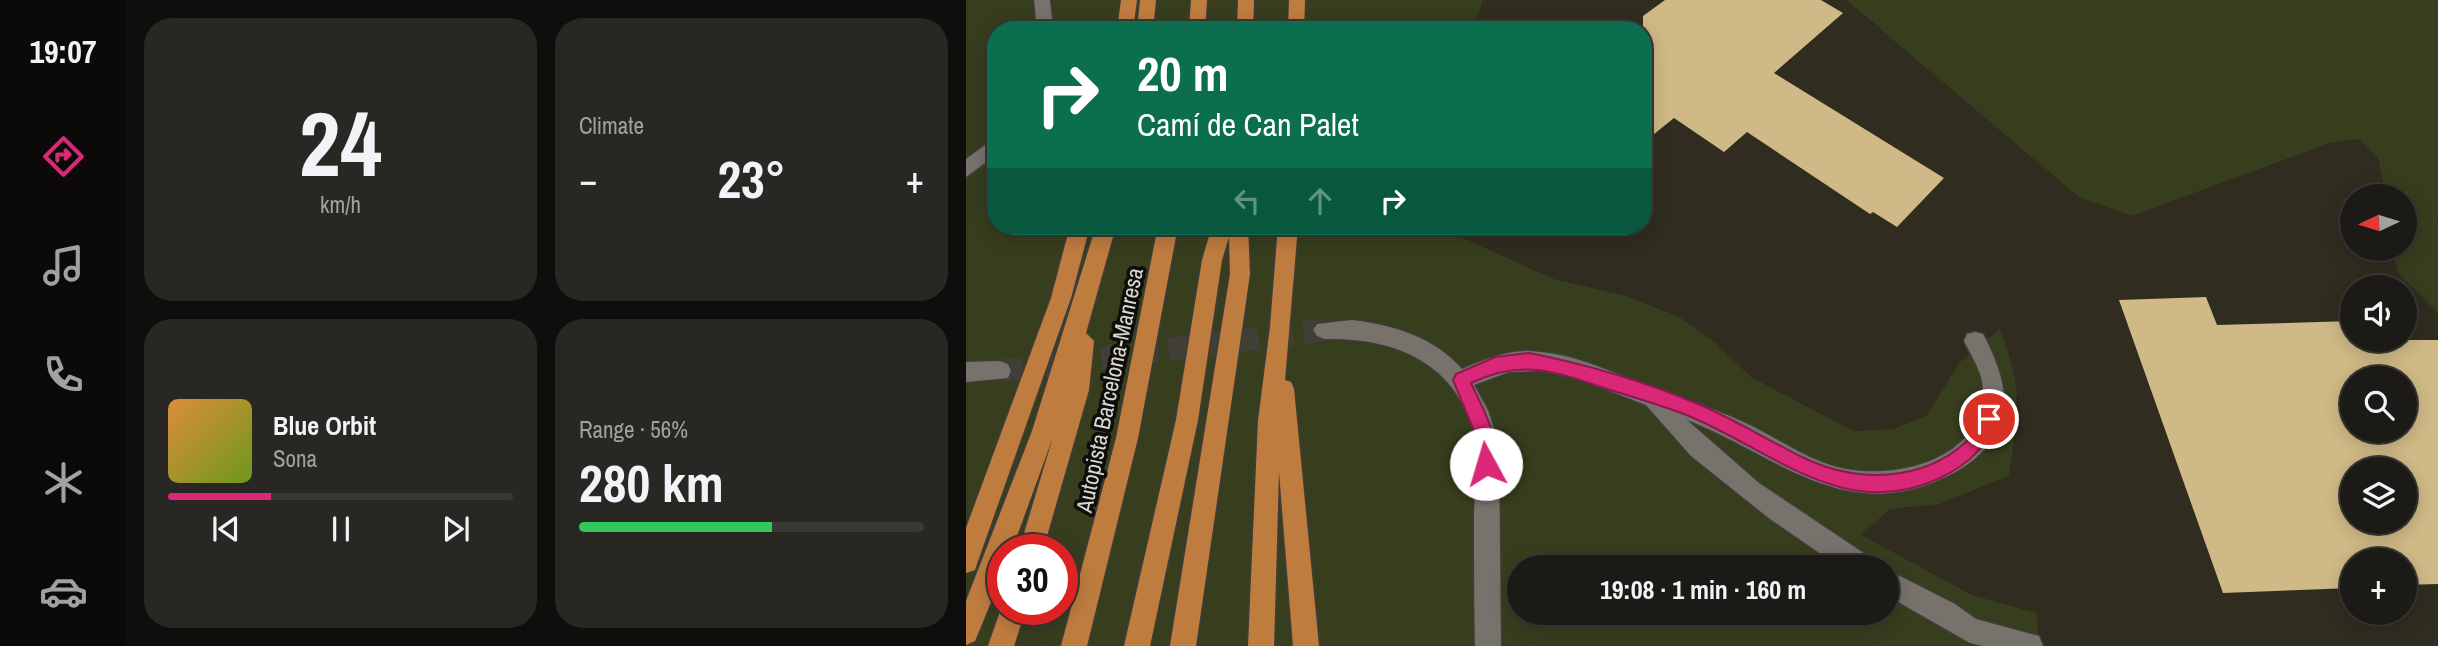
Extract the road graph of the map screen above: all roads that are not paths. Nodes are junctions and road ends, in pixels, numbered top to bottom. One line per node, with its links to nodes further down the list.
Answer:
1 (1042, 0): 7 (street)
2 (1129, 0): 8 (highway)
3 (1148, 0): 9 (highway)
4 (1199, 0): 10 (highway)
5 (1246, 0): 11 (highway)
6 (1297, 0): 12 (highway)
7 (1044, 21)
8 (1126, 21)
9 (1146, 21)
10 (1198, 21)
11 (1245, 21)
12 (1296, 21)
13 (987, 152): 14 (street)
14 (966, 170)
15 (1078, 235): 31 (highway)
16 (1105, 235): 21 (highway)
17 (1166, 235): 37 (highway, Autopista Barcelona-Manresa)
18 (1220, 235): 38 (highway)
19 (1238, 235): 39 (highway)
20 (1287, 235): 22 (highway)
21 (1087, 301): 29 (highway); 34 (highway)
22 (1281, 327): 40 (highway); 41 (highway)
23 (1324, 330): 27 (street)
24 (1975, 341): 28 (street)
25 (1000, 371): 26 (street)
26 (966, 372)
27 (1462, 380): 28 (street); 42 (street)
28 (1654, 398): 30 (street)
29 (1036, 534)
30 (1844, 555)
31 (966, 561)
32 (1899, 588): 35 (street)
33 (1008, 625): 36 (highway)
34 (966, 632)
35 (2030, 645)
36 (1001, 646)
37 (1074, 646)
38 (1137, 646)
39 (1183, 646)
40 (1261, 646)
41 (1306, 646)
42 (1488, 646)

